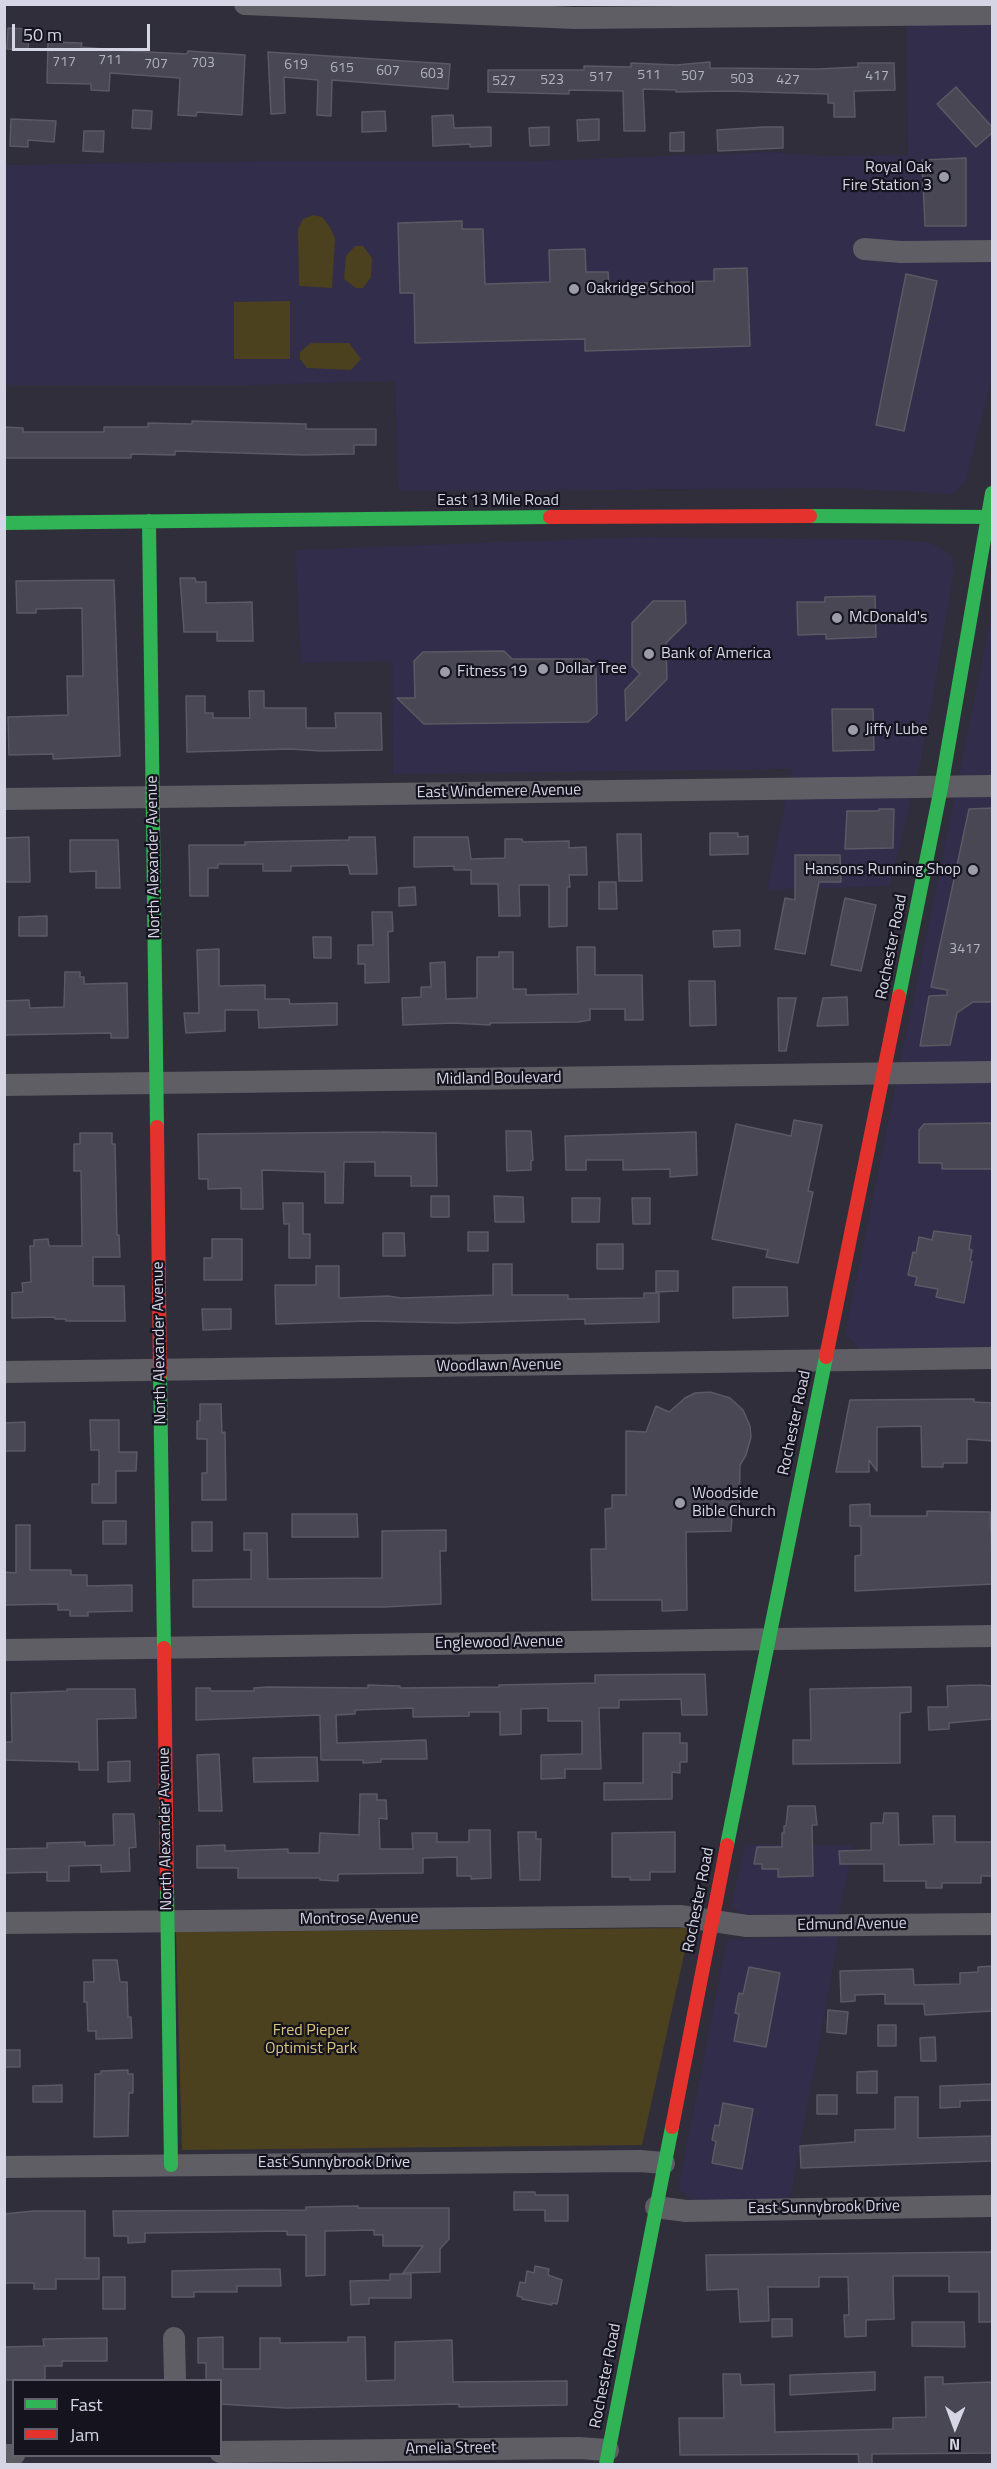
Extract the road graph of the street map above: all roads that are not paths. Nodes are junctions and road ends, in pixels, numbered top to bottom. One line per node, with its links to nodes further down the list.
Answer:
1 (245, 4): 2 (street)
2 (441, 9): 3 (street)
3 (993, 14)
4 (864, 249): 5 (street)
5 (993, 251)
6 (993, 493): 7 (main road, Rochester Road)
7 (990, 517): 8 (main road, East 13 Mile Road); 11 (main road, Rochester Road)
8 (149, 521): 9 (main road, East 13 Mile Road); 12 (main road, North Alexander Avenue)
9 (4, 523)
10 (993, 786): 11 (street, East Windemere Avenue)
11 (940, 788): 12 (street, East Windemere Avenue); 15 (main road, Rochester Road)
12 (153, 797): 13 (street, East Windemere Avenue); 16 (main road, North Alexander Avenue)
13 (4, 799)
14 (993, 1072): 15 (street, Midland Boulevard)
15 (882, 1075): 16 (street, Midland Boulevard); 19 (main road, Rochester Road)
16 (156, 1084): 17 (street, Midland Boulevard); 20 (main road, North Alexander Avenue)
17 (4, 1085)
18 (993, 1358): 19 (street, Woodlawn Avenue)
19 (825, 1361): 20 (street, Woodlawn Avenue); 23 (main road, Rochester Road)
20 (161, 1370): 21 (street, Woodlawn Avenue); 24 (main road, North Alexander Avenue)
21 (4, 1372)
22 (993, 1636): 23 (street, Englewood Avenue)
23 (768, 1640): 24 (street, Englewood Avenue); 27 (main road, Rochester Road)
24 (165, 1648): 25 (street, Englewood Avenue); 26 (main road, North Alexander Avenue)
25 (4, 1650)
26 (168, 1921): 27 (street, Montrose Avenue); 28 (street, Montrose Avenue); 31 (main road, North Alexander Avenue)
27 (712, 1922): 29 (street, Edmund Avenue); 30 (main road, Rochester Road)
28 (4, 1923)
29 (993, 1924)
30 (664, 2163): 31 (street, East Sunnybrook Drive); 34 (main road, Rochester Road)
31 (171, 2165): 32 (street, East Sunnybrook Drive)
32 (4, 2167)
33 (993, 2206): 34 (street, East Sunnybrook Drive)
34 (656, 2207): 38 (main road, Rochester Road)
35 (174, 2338): 36 (street)
36 (175, 2379)
37 (222, 2452): 38 (street, Amelia Street)
38 (607, 2457)

